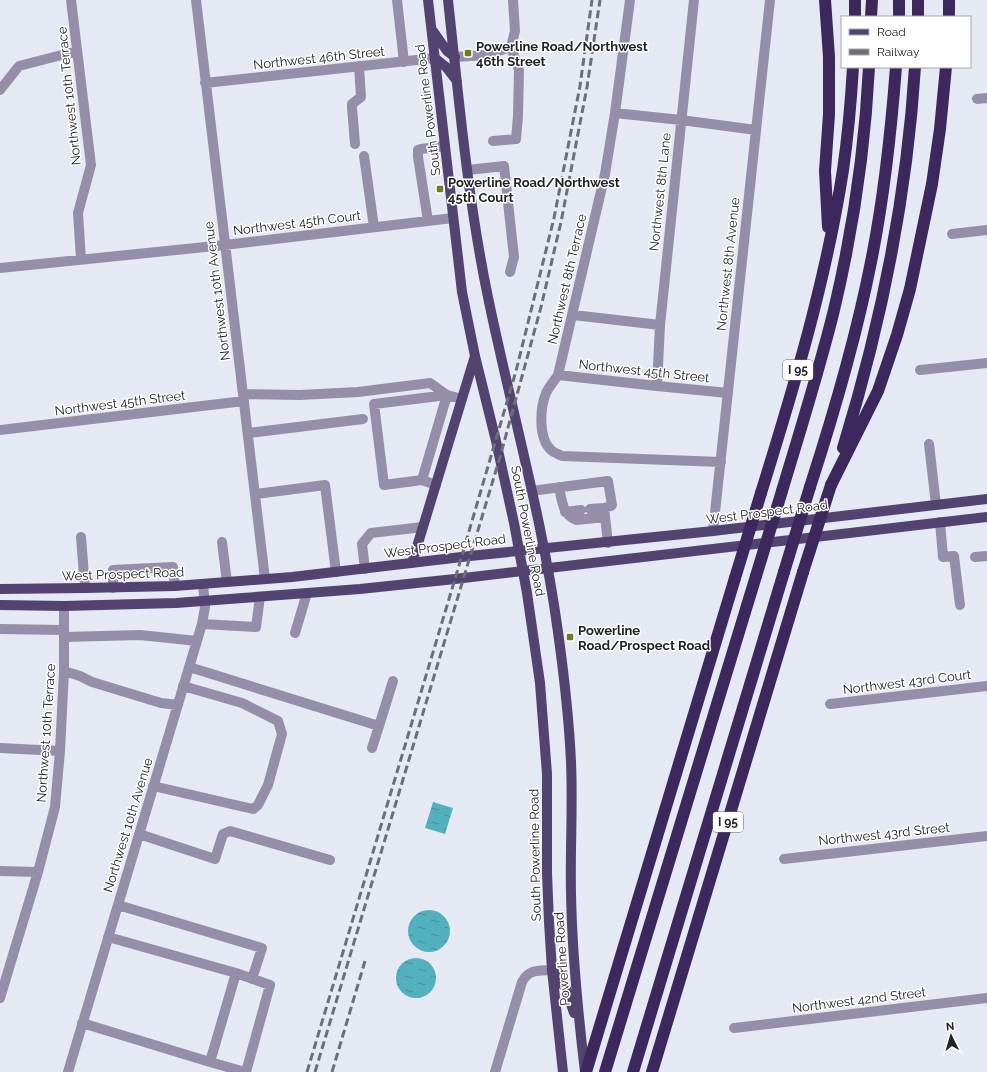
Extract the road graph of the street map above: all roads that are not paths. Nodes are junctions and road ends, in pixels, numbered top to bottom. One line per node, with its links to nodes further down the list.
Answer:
1 (71, 0): 23 (street, Northwest 10th Terrace)
2 (196, 0): 34 (street, Northwest 10th Avenue)
3 (397, 0): 26 (street)
4 (428, 0): 21 (main road, South Powerline Road)
5 (448, 0): 24 (main road, South Powerline Road)
6 (513, 0): 22 (street)
7 (630, 0): 38 (street, Northwest 8th Terrace)
8 (694, 0): 39 (street, Northwest 8th Lane)
9 (770, 0): 40 (street, Northwest 8th Avenue)
10 (825, 0): 52 (highway)
11 (855, 0): 16 (highway)
12 (872, 0): 17 (highway)
13 (899, 0): 18 (highway)
14 (918, 0): 19 (highway)
15 (949, 0): 20 (highway)
16 (855, 16)
17 (872, 16)
18 (898, 16)
19 (918, 16)
20 (949, 16)
21 (431, 27): 24 (main road); 25 (main road, South Powerline Road)
22 (511, 46): 24 (street); 41 (street)
23 (76, 51): 35 (street); 53 (street, Northwest 10th Terrace)
24 (455, 57): 33 (main road, South Powerline Road)
25 (435, 58): 26 (street, Northwest 46th Street); 33 (main road); 43 (main road, South Powerline Road)
26 (404, 62): 27 (street, Northwest 46th Street)
27 (360, 66): 34 (street, Northwest 46th Street); 42 (street)
28 (853, 68): 52 (highway, I 95)
29 (869, 68): 151 (highway, bridge)
30 (896, 68): 152 (highway, bridge)
31 (915, 68): 74 (highway, I 95)
32 (946, 68): 74 (highway)
33 (457, 81): 45 (main road, South Powerline Road)
34 (205, 83): 51 (street, Northwest 10th Avenue)
35 (0, 90)
36 (987, 98): 37 (street)
37 (976, 99)
38 (615, 113): 39 (street); 56 (street, Northwest 8th Terrace)
39 (681, 120): 40 (street); 57 (street, Northwest 8th Lane)
40 (756, 130): 63 (street, Northwest 8th Avenue)
41 (493, 141)
42 (355, 144)
43 (445, 146): 46 (main road, South Powerline Road); 47 (street)
44 (364, 156): 48 (street)
45 (468, 170): 55 (street); 76 (main road, South Powerline Road)
46 (453, 218): 47 (street, Northwest 45th Court); 58 (main road, South Powerline Road)
47 (428, 221): 48 (street, Northwest 45th Court)
48 (374, 227): 51 (street, Northwest 45th Court)
49 (987, 230): 50 (street)
50 (952, 234)
51 (225, 245): 53 (street, Northwest 45th Court); 65 (street, Northwest 10th Avenue)
52 (828, 246): 150 (highway, I 95, bridge)
53 (81, 259): 54 (street, Northwest 45th Court)
54 (0, 268)
55 (510, 272)
56 (573, 315): 57 (street); 61 (street, Northwest 8th Terrace)
57 (660, 324): 62 (street, Northwest 8th Lane)
58 (475, 356): 66 (main road); 90 (main road, South Powerline Road)
59 (987, 363): 60 (street)
60 (920, 370)
61 (558, 375): 62 (street, Northwest 45th Street); 71 (street, Northwest 8th Terrace)
62 (657, 386): 63 (street, Northwest 45th Street)
63 (728, 393): 71 (street, Northwest 8th Avenue)
64 (447, 395): 65 (street, Northwest 45th Street); 66 (street); 72 (street); 72 (street)
65 (243, 398): 68 (street, Northwest 45th Street); 69 (street, Northwest 10th Avenue)
66 (462, 399): 73 (main road)
67 (363, 419): 69 (street)
68 (0, 430)
69 (248, 434): 77 (street, Northwest 10th Avenue)
70 (929, 444): 79 (street)
71 (720, 462): 85 (street, Northwest 8th Avenue)
72 (422, 480): 73 (street)
73 (436, 484): 84 (main road)
74 (831, 485): 153 (highway, I 95, bridge)
75 (559, 487): 76 (street); 80 (street); 81 (street)
76 (531, 491): 89 (main road, South Powerline Road)
77 (256, 494): 97 (street); 98 (street, Northwest 10th Avenue)
78 (987, 500): 79 (main road, West Prospect Road)
79 (936, 505): 85 (main road, West Prospect Road)
80 (565, 512): 81 (street); 81 (street)
81 (604, 512): 88 (street)
82 (987, 517): 83 (main road)
83 (940, 522): 94 (main road); 109 (street)
84 (423, 527): 93 (main road); 95 (street)
85 (713, 531): 88 (main road, West Prospect Road)
86 (81, 537): 102 (street)
87 (222, 542): 99 (street)
88 (608, 543): 89 (main road, West Prospect Road)
89 (544, 549): 90 (main road, West Prospect Road); 94 (main road, South Powerline Road)
90 (520, 551): 93 (main road, West Prospect Road); 96 (main road, South Powerline Road)
91 (987, 556): 92 (street)
92 (975, 557)
93 (412, 563): 95 (main road, West Prospect Road)
94 (548, 568): 96 (main road); 130 (main road, South Powerline Road)
95 (365, 569): 97 (main road, West Prospect Road)
96 (523, 571): 105 (main road); 137 (main road, South Powerline Road)
97 (336, 572): 98 (main road, West Prospect Road)
98 (266, 579): 99 (main road, West Prospect Road)
99 (227, 582): 100 (main road, West Prospect Road)
100 (203, 584): 101 (main road, West Prospect Road); 107 (street, Northwest 10th Avenue)
101 (175, 586): 103 (main road, West Prospect Road); 103 (street)
102 (85, 588): 103 (main road, West Prospect Road); 104 (main road, West Prospect Road)
103 (113, 588)
104 (0, 589)
105 (307, 593): 106 (main road); 114 (street)
106 (260, 597): 107 (main road); 111 (street)
107 (205, 601): 110 (main road); 111 (street, Northwest 10th Avenue)
108 (0, 605): 110 (main road)
109 (960, 605)
110 (64, 606): 113 (street, Northwest 10th Terrace)
111 (202, 624): 115 (street, Northwest 10th Avenue)
112 (0, 630): 113 (street)
113 (64, 633): 115 (street); 117 (street, Northwest 10th Terrace)
114 (295, 633)
115 (197, 641): 116 (street, Northwest 10th Avenue)
116 (189, 667): 119 (street, Northwest 10th Avenue); 123 (street)
117 (64, 671): 122 (street); 126 (street, Northwest 10th Terrace)
118 (393, 681): 123 (street)
119 (183, 686): 122 (street, Northwest 10th Avenue); 127 (street)
120 (987, 686): 121 (street, Northwest 43rd Court)
121 (830, 704)
122 (178, 705): 127 (street, Northwest 10th Avenue)
123 (379, 726): 125 (street)
124 (0, 748): 126 (street)
125 (372, 748)
126 (60, 751): 134 (street, Northwest 10th Terrace)
127 (154, 786): 128 (street, Northwest 10th Avenue)
128 (139, 834): 132 (street); 135 (street, Northwest 10th Avenue)
129 (987, 836): 131 (street, Northwest 43rd Street)
130 (572, 844): 143 (main road, Powerline Road)
131 (784, 858)
132 (330, 860)
133 (0, 871): 134 (street)
134 (38, 872): 140 (street, Northwest 10th Terrace)
135 (118, 904): 136 (street, Northwest 10th Avenue); 139 (street)
136 (108, 937): 138 (street); 142 (street, Northwest 10th Avenue)
137 (552, 970): 143 (main road); 148 (street); 149 (main road, South Powerline Road)
138 (236, 973): 139 (street); 145 (street)
139 (252, 979): 147 (street)
140 (0, 998)
141 (987, 998): 144 (street, Northwest 42nd Street)
142 (82, 1023): 145 (street); 146 (street, Northwest 10th Avenue)
143 (580, 1028): 150 (main road, Powerline Road)
144 (734, 1028)
145 (210, 1062): 147 (street)
146 (68, 1072)
147 (245, 1072)
148 (495, 1072)
149 (564, 1072)
150 (585, 1072)
151 (605, 1072)
152 (633, 1072)
153 (652, 1072)

